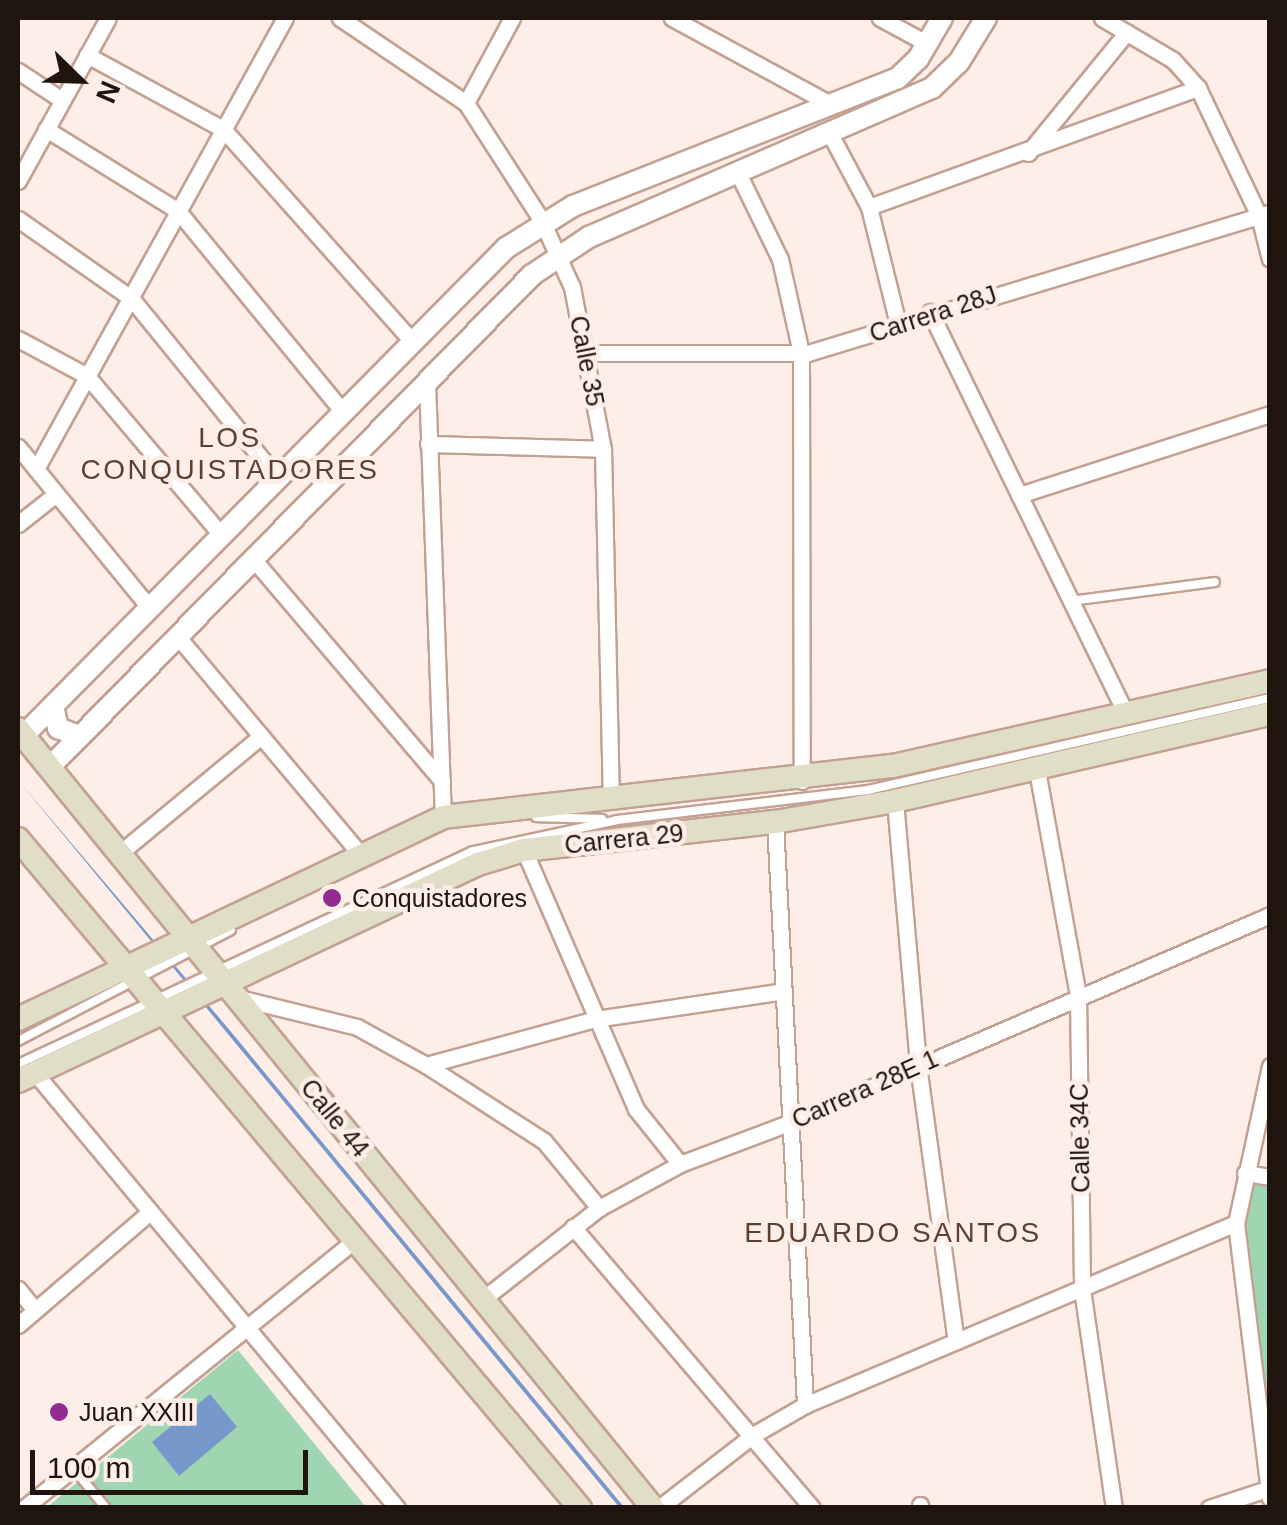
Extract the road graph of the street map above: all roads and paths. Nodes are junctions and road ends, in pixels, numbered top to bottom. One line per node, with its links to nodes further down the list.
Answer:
1 (108, 18): 13 (street)
2 (285, 18): 19 (street)
3 (340, 18): 17 (street, Calle 35)
4 (512, 18): 17 (street)
5 (672, 18): 10 (street)
6 (880, 18): 12 (street)
7 (942, 18): 12 (street)
8 (986, 18): 21 (street)
9 (1102, 18): 11 (street)
10 (698, 24): 18 (street)
11 (1127, 32): 15 (street); 22 (street)
12 (928, 44): 18 (street)
13 (87, 55): 16 (street); 19 (street)
14 (18, 71): 16 (street)
15 (1198, 88): 22 (street); 28 (street)
16 (62, 100): 20 (street)
17 (466, 103): 30 (street, Calle 35)
18 (832, 105): 25 (street)
19 (223, 129): 27 (street); 40 (street)
20 (46, 130): 24 (street); 27 (street)
21 (829, 132): 23 (street); 26 (street)
22 (1027, 155): 26 (street)
23 (737, 172): 31 (street); 42 (street)
24 (18, 180)
25 (573, 206): 30 (street); 31 (street)
26 (868, 207): 38 (street)
27 (178, 211): 36 (street); 45 (street)
28 (1264, 214): 34 (street); 37 (street, Carrera 28J)
29 (18, 219): 36 (street)
30 (542, 221): 32 (street); 33 (street, Calle 35)
31 (589, 237): 33 (street)
32 (506, 248): 35 (street); 40 (street)
33 (560, 256): 35 (street); 41 (street, Calle 35)
34 (1270, 259)
35 (532, 275): 44 (street)
36 (131, 298): 43 (street); 51 (street)
37 (930, 312): 38 (street, Carrera 28J); 53 (street)
38 (898, 324): 42 (street, Carrera 28J)
39 (18, 339): 43 (street)
40 (414, 343): 45 (street)
41 (588, 352): 42 (street, Carrera 28J); 49 (street, Calle 35)
42 (802, 354): 72 (street)
43 (87, 376): 50 (street); 55 (street)
44 (428, 382): 47 (street); 56 (street)
45 (344, 413): 51 (street)
46 (1270, 414): 53 (street)
47 (428, 444): 49 (street); 71 (street)
48 (18, 448): 50 (street)
49 (603, 449): 74 (street, Calle 35)
50 (36, 470): 52 (street)
51 (278, 479): 55 (street)
52 (56, 494): 54 (street); 59 (street)
53 (1020, 495): 58 (street)
54 (18, 524)
55 (222, 536): 59 (street)
56 (254, 560): 60 (street); 71 (street)
57 (1215, 582): 58 (lane)
58 (1071, 601): 64 (street)
59 (150, 608): 63 (street)
60 (178, 637): 67 (street); 68 (street)
61 (1270, 681): 64 (main road, Carrera 29)
62 (1270, 698): 74 (lane)
63 (52, 706): 66 (street); 67 (street)
64 (1126, 714): 72 (main road, Carrera 29)
65 (1270, 714): 70 (main road, Carrera 29)
66 (20, 732): 69 (main road, Calle 44)
67 (79, 736): 69 (street)
68 (260, 736): 79 (street); 80 (street)
69 (50, 767): 79 (main road, Calle 44)
70 (1036, 770): 73 (main road, Carrera 29); 86 (street, Calle 34C)
71 (442, 781): 75 (street)
72 (802, 781): 74 (main road, Carrera 29)
73 (894, 801): 76 (main road, Carrera 29); 91 (street)
74 (614, 810): 75 (main road, Carrera 29); 82 (lane); 84 (lane)
75 (443, 817): 80 (main road, Carrera 29)
76 (775, 822): 78 (main road, Carrera 29); 85 (street)
77 (18, 839): 83 (main road)
78 (524, 850): 84 (main road, Carrera 29); 88 (street)
79 (121, 852): 82 (main road, Calle 44)
80 (358, 854): 82 (main road, Carrera 29)
81 (1270, 915): 86 (street, Carrera 28E 1)
82 (190, 942): 83 (main road, Carrera 29); 84 (main road, Calle 44)
83 (136, 970): 87 (main road); 89 (main road, Carrera 29)
84 (221, 983): 87 (main road, Carrera 29); 90 (street); 105 (main road, Calle 44)
85 (784, 991): 88 (street); 94 (street)
86 (1078, 996): 91 (street, Carrera 28E 1); 104 (street, Calle 34C)
87 (165, 1004): 93 (main road, Carrera 29); 102 (main road)
88 (595, 1018): 90 (street); 95 (street)
89 (18, 1023)
90 (426, 1065): 98 (street)
91 (918, 1065): 94 (street, Carrera 28E 1); 109 (street)
92 (1270, 1066): 96 (street)
93 (23, 1073): 99 (street)
94 (791, 1122): 95 (street, Carrera 28E 1); 110 (street)
95 (680, 1164): 98 (street, Carrera 28E 1)
96 (1246, 1173): 97 (street); 100 (street)
97 (1270, 1177)
98 (599, 1208): 101 (street, Carrera 28E 1)
99 (150, 1212): 106 (street); 108 (street)
100 (1236, 1223): 104 (street); 113 (street)
101 (573, 1227): 105 (street, Carrera 28E 1); 111 (street)
102 (356, 1238): 108 (street); 117 (main road)
103 (18, 1288): 106 (street)
104 (1082, 1289): 109 (street); 120 (street, Calle 34C)
105 (483, 1299): 118 (main road, Calle 44)
106 (35, 1310): 107 (street)
107 (18, 1325)
108 (246, 1328): 112 (street); 116 (street)
109 (956, 1342): 110 (street)
110 (806, 1405): 111 (street)
111 (753, 1435): 118 (street); 119 (street)
112 (73, 1468): 114 (street); 115 (lane)
113 (1268, 1494): 121 (street)
114 (24, 1508)
115 (106, 1508)
116 (398, 1508)
117 (580, 1508)
118 (656, 1508)
119 (812, 1508)
120 (1114, 1508)
121 (1208, 1508)

